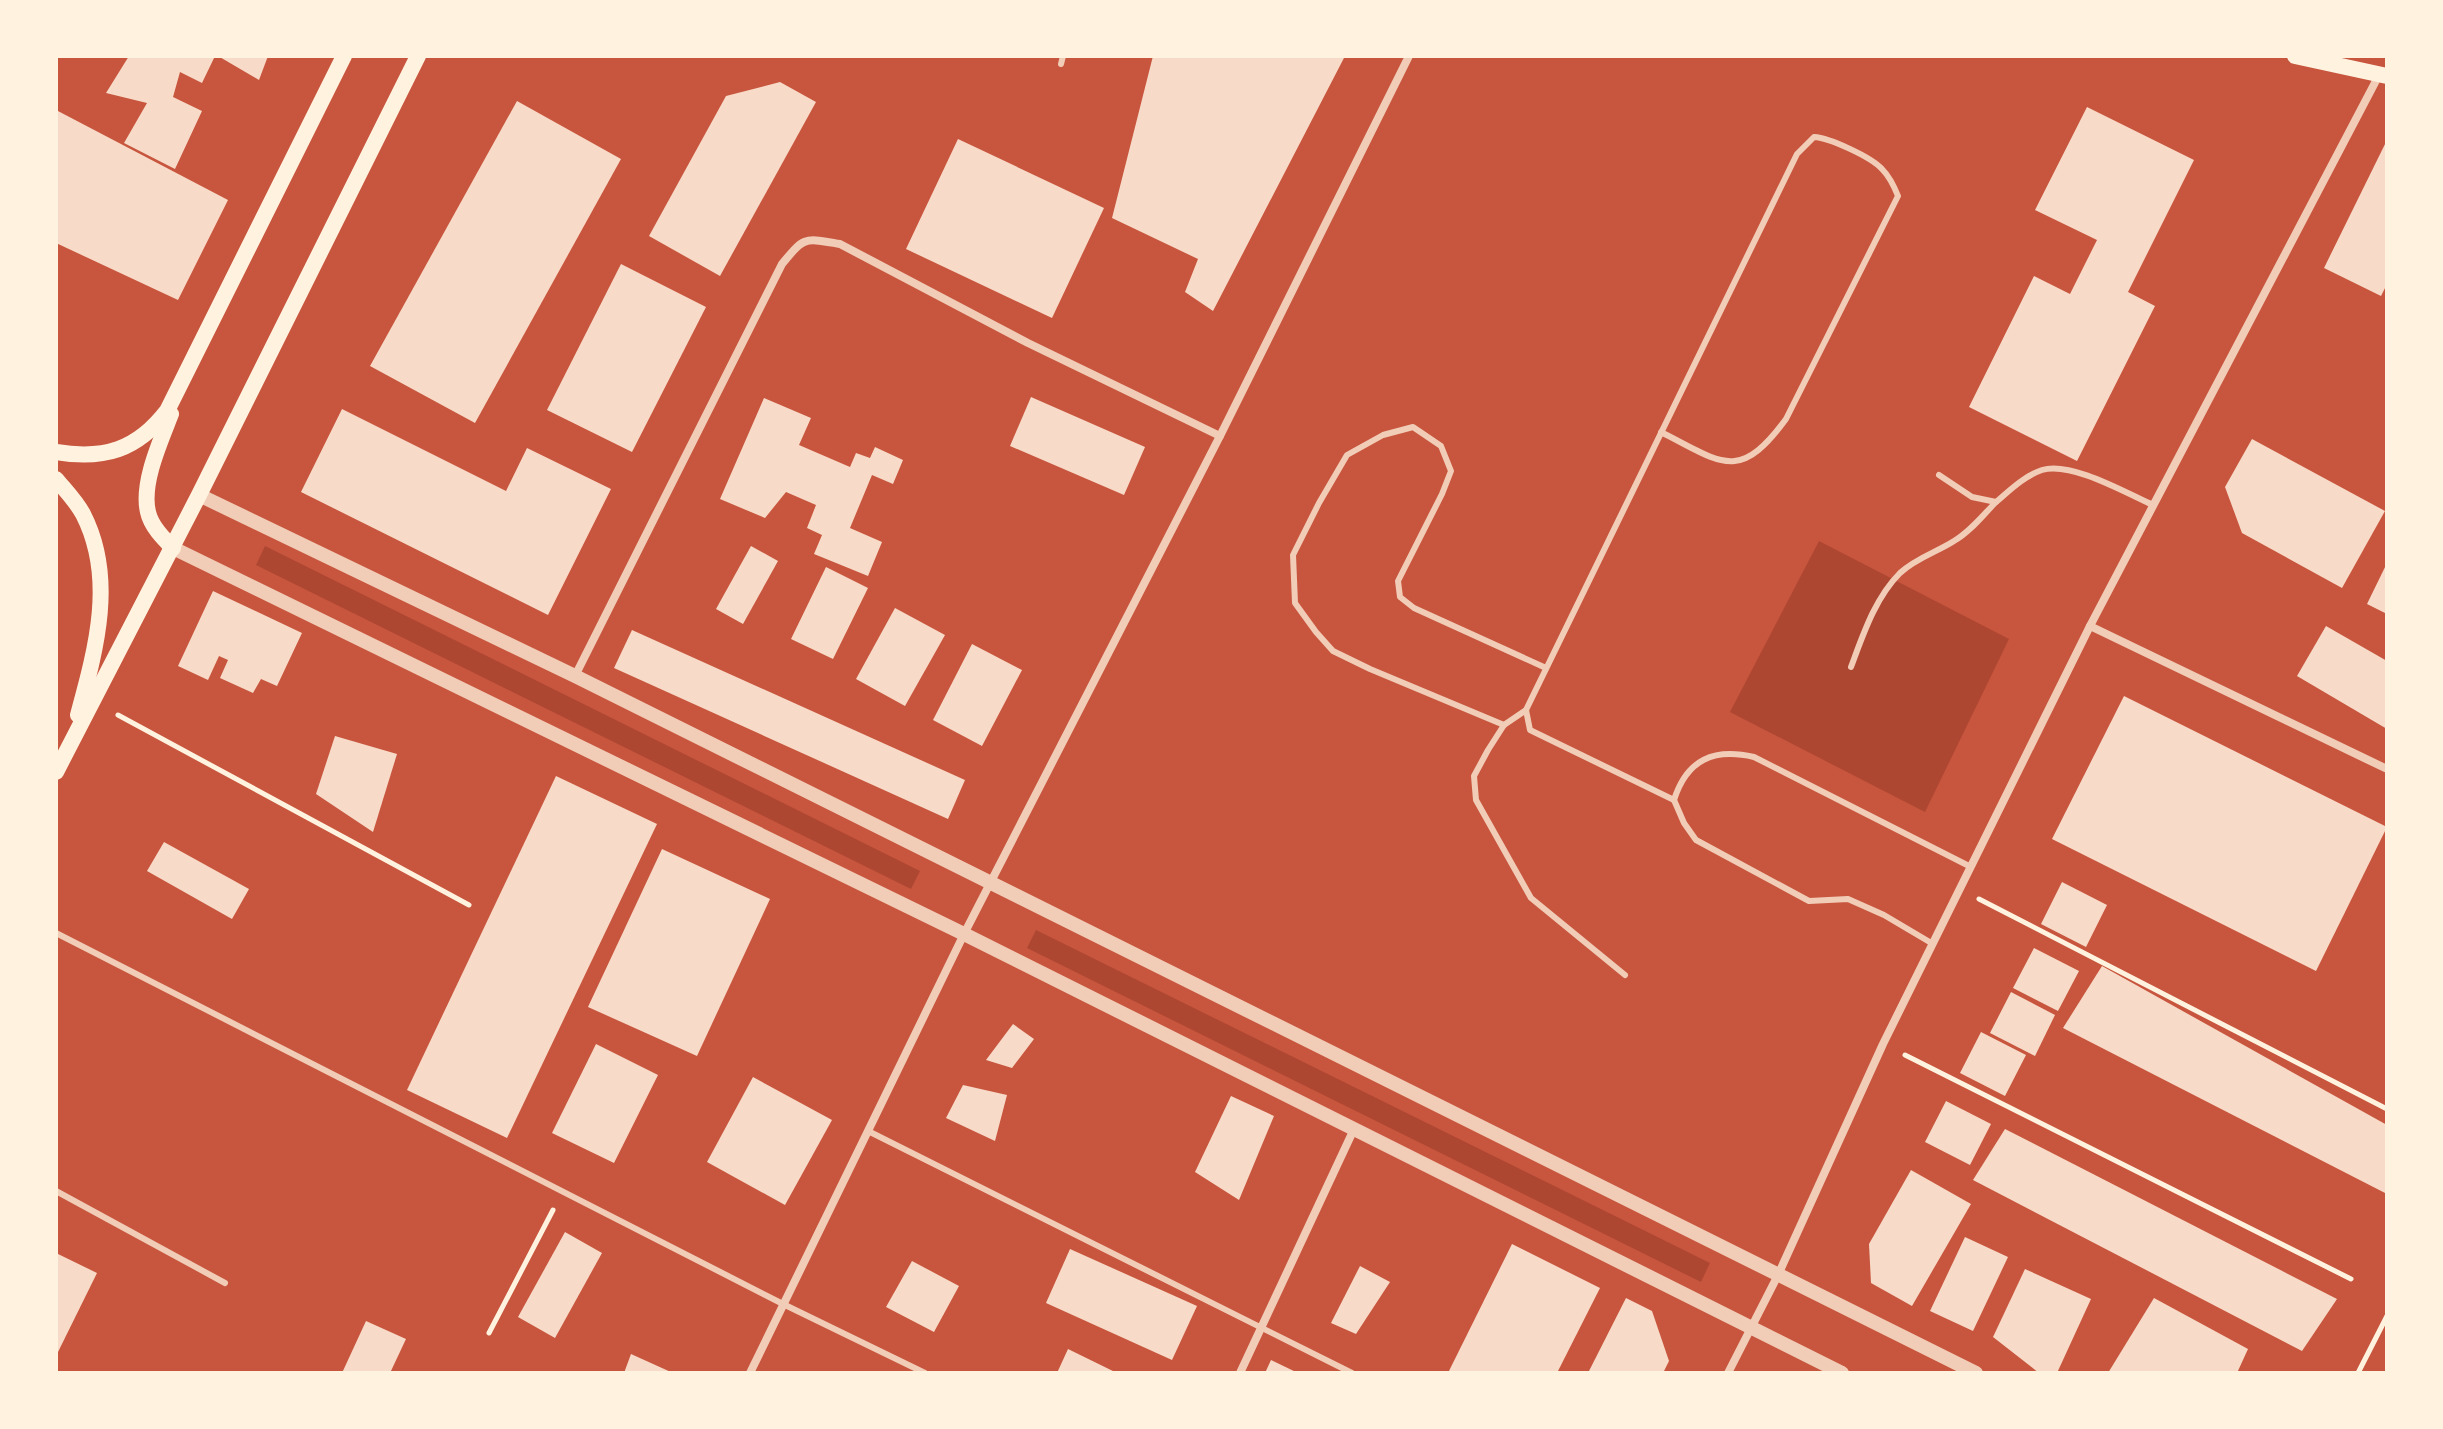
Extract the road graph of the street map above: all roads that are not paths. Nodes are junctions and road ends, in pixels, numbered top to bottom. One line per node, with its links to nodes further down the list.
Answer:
1 (344, 56): 8 (main road)
2 (418, 56): 14 (main road)
3 (1063, 56): 6 (lane)
4 (1409, 56): 10 (street)
5 (2295, 56): 7 (main road)
6 (1061, 64)
7 (2383, 76): 16 (street)
8 (179, 390): 11 (main road); 17 (main road)
9 (1661, 432): 9 (lane); 20 (lane)
10 (1220, 436): 21 (street); 29 (street)
11 (56, 452)
12 (1939, 475): 15 (lane)
13 (56, 479): 24 (main road)
14 (199, 495): 17 (main road); 21 (street)
15 (1996, 502): 16 (lane); 19 (lane)
16 (2153, 505): 18 (street)
17 (173, 548): 24 (main road); 31 (street)
18 (2090, 626): 25 (street); 28 (street)
19 (1851, 667)
20 (1546, 668): 22 (lane); 23 (lane)
21 (575, 676): 29 (street)
22 (1526, 710): 23 (lane); 27 (lane)
23 (1504, 725): 33 (lane)
24 (64, 748): 26 (main road)
25 (2387, 769)
26 (56, 772)
27 (1674, 800): 28 (lane); 32 (lane)
28 (1971, 867): 32 (street)
29 (991, 884): 31 (street); 37 (street)
30 (56, 933): 39 (lane)
31 (964, 934): 34 (street); 35 (street)
32 (1933, 944): 37 (street)
33 (1625, 975)
34 (1354, 1129): 40 (street); 41 (street)
35 (868, 1131): 39 (street); 40 (lane)
36 (56, 1191): 38 (lane)
37 (1778, 1275): 41 (street); 48 (street)
38 (225, 1283)
39 (783, 1304): 42 (street); 43 (lane)
40 (1262, 1327): 44 (street); 45 (lane)
41 (1751, 1327): 46 (street); 47 (street)
42 (750, 1373)
43 (925, 1373)
44 (1240, 1373)
45 (1352, 1373)
46 (1728, 1373)
47 (1842, 1373)
48 (1976, 1373)

